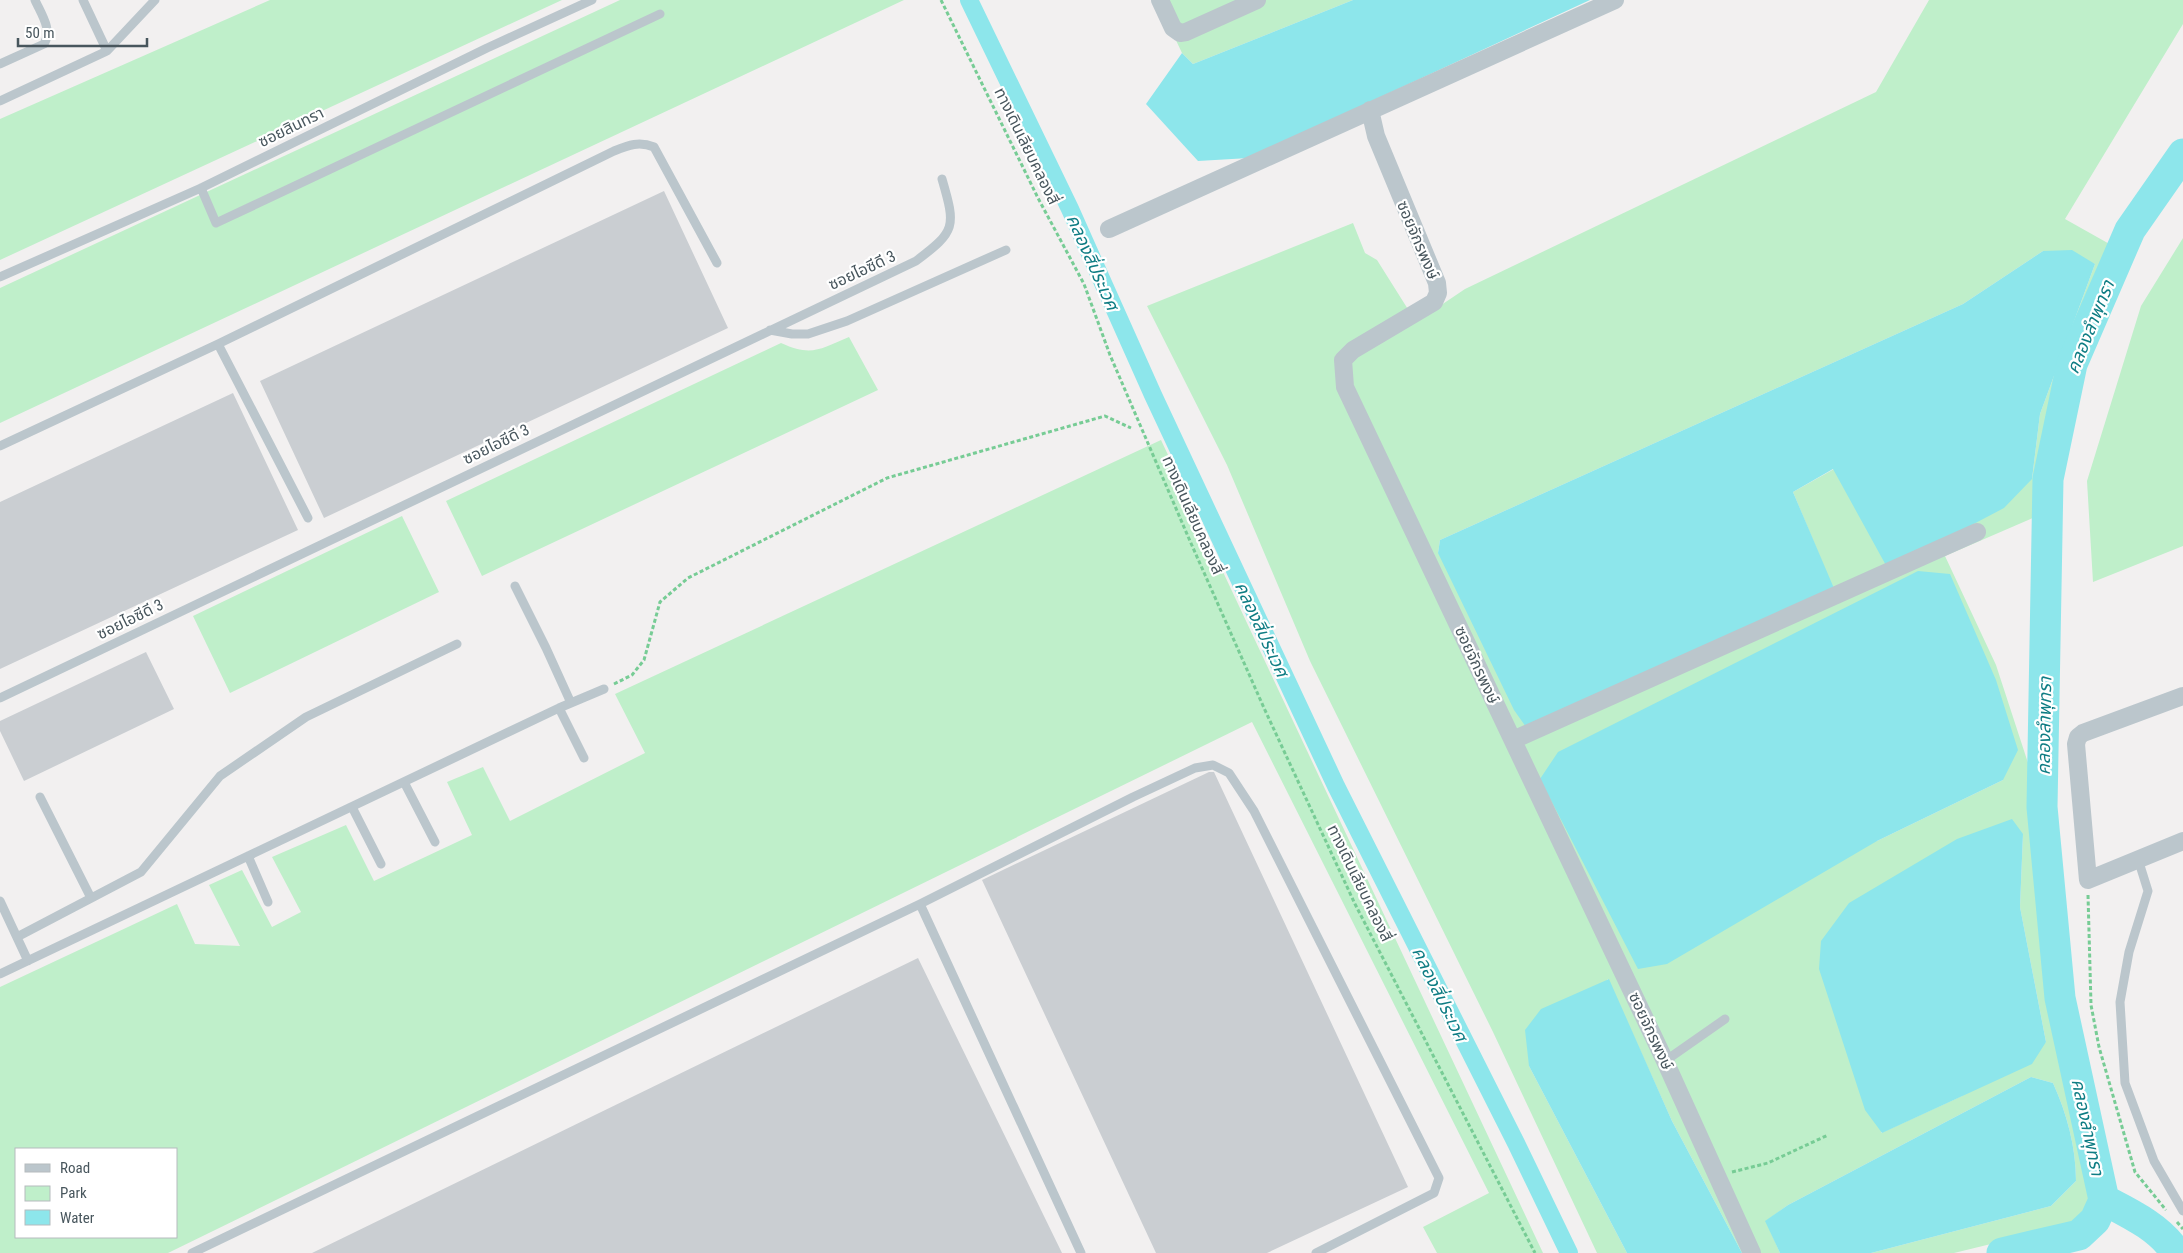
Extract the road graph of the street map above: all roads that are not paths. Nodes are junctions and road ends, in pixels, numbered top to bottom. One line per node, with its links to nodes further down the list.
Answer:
1 (35, 0): 10 (lane)
2 (83, 0): 9 (lane)
3 (155, 0): 9 (lane)
4 (592, 0): 14 (lane, ซอยสินทรา)
5 (1160, 0): 6 (street)
6 (1257, 0)
7 (1615, 0): 12 (street)
8 (660, 14): 14 (lane)
9 (107, 51): 11 (lane)
10 (0, 64)
11 (0, 101)
12 (1370, 110): 15 (street); 31 (street, ซอยจักรพงษ์)
13 (942, 179): 19 (lane, ซอยไอซีดี 3)
14 (201, 188): 18 (lane, ซอยสินทรา)
15 (1110, 229)
16 (1006, 250): 19 (lane)
17 (717, 264): 20 (lane)
18 (0, 278)
19 (770, 330): 28 (lane, ซอยไอซีดี 3)
20 (218, 344): 21 (lane); 22 (lane)
21 (0, 446)
22 (308, 518)
23 (1977, 532): 31 (street)
24 (515, 586): 29 (lane)
25 (457, 644): 41 (lane)
26 (604, 689): 29 (lane)
27 (2183, 696): 39 (street)
28 (0, 698)
29 (570, 703): 30 (lane)
30 (559, 708): 32 (lane); 33 (lane)
31 (1513, 740): 49 (street, ซอยจักรพงษ์)
32 (584, 758)
33 (404, 782): 35 (lane); 37 (lane)
34 (40, 797): 41 (lane)
35 (352, 807): 38 (lane); 40 (lane)
36 (2183, 841): 39 (street)
37 (435, 842)
38 (248, 856): 43 (lane); 46 (lane)
39 (2138, 860): 50 (lane)
40 (381, 864)
41 (91, 898): 45 (lane)
42 (0, 901): 45 (lane)
43 (268, 902)
44 (920, 904): 51 (lane); 52 (lane); 53 (lane)
45 (17, 937): 46 (lane)
46 (28, 961): 47 (lane)
47 (0, 974)
48 (1725, 1019): 49 (lane)
49 (1665, 1061): 54 (street, ซอยจักรพงษ์)
50 (2183, 1211)
51 (192, 1253)
52 (1081, 1253)
53 (1316, 1253)
54 (1752, 1253)

